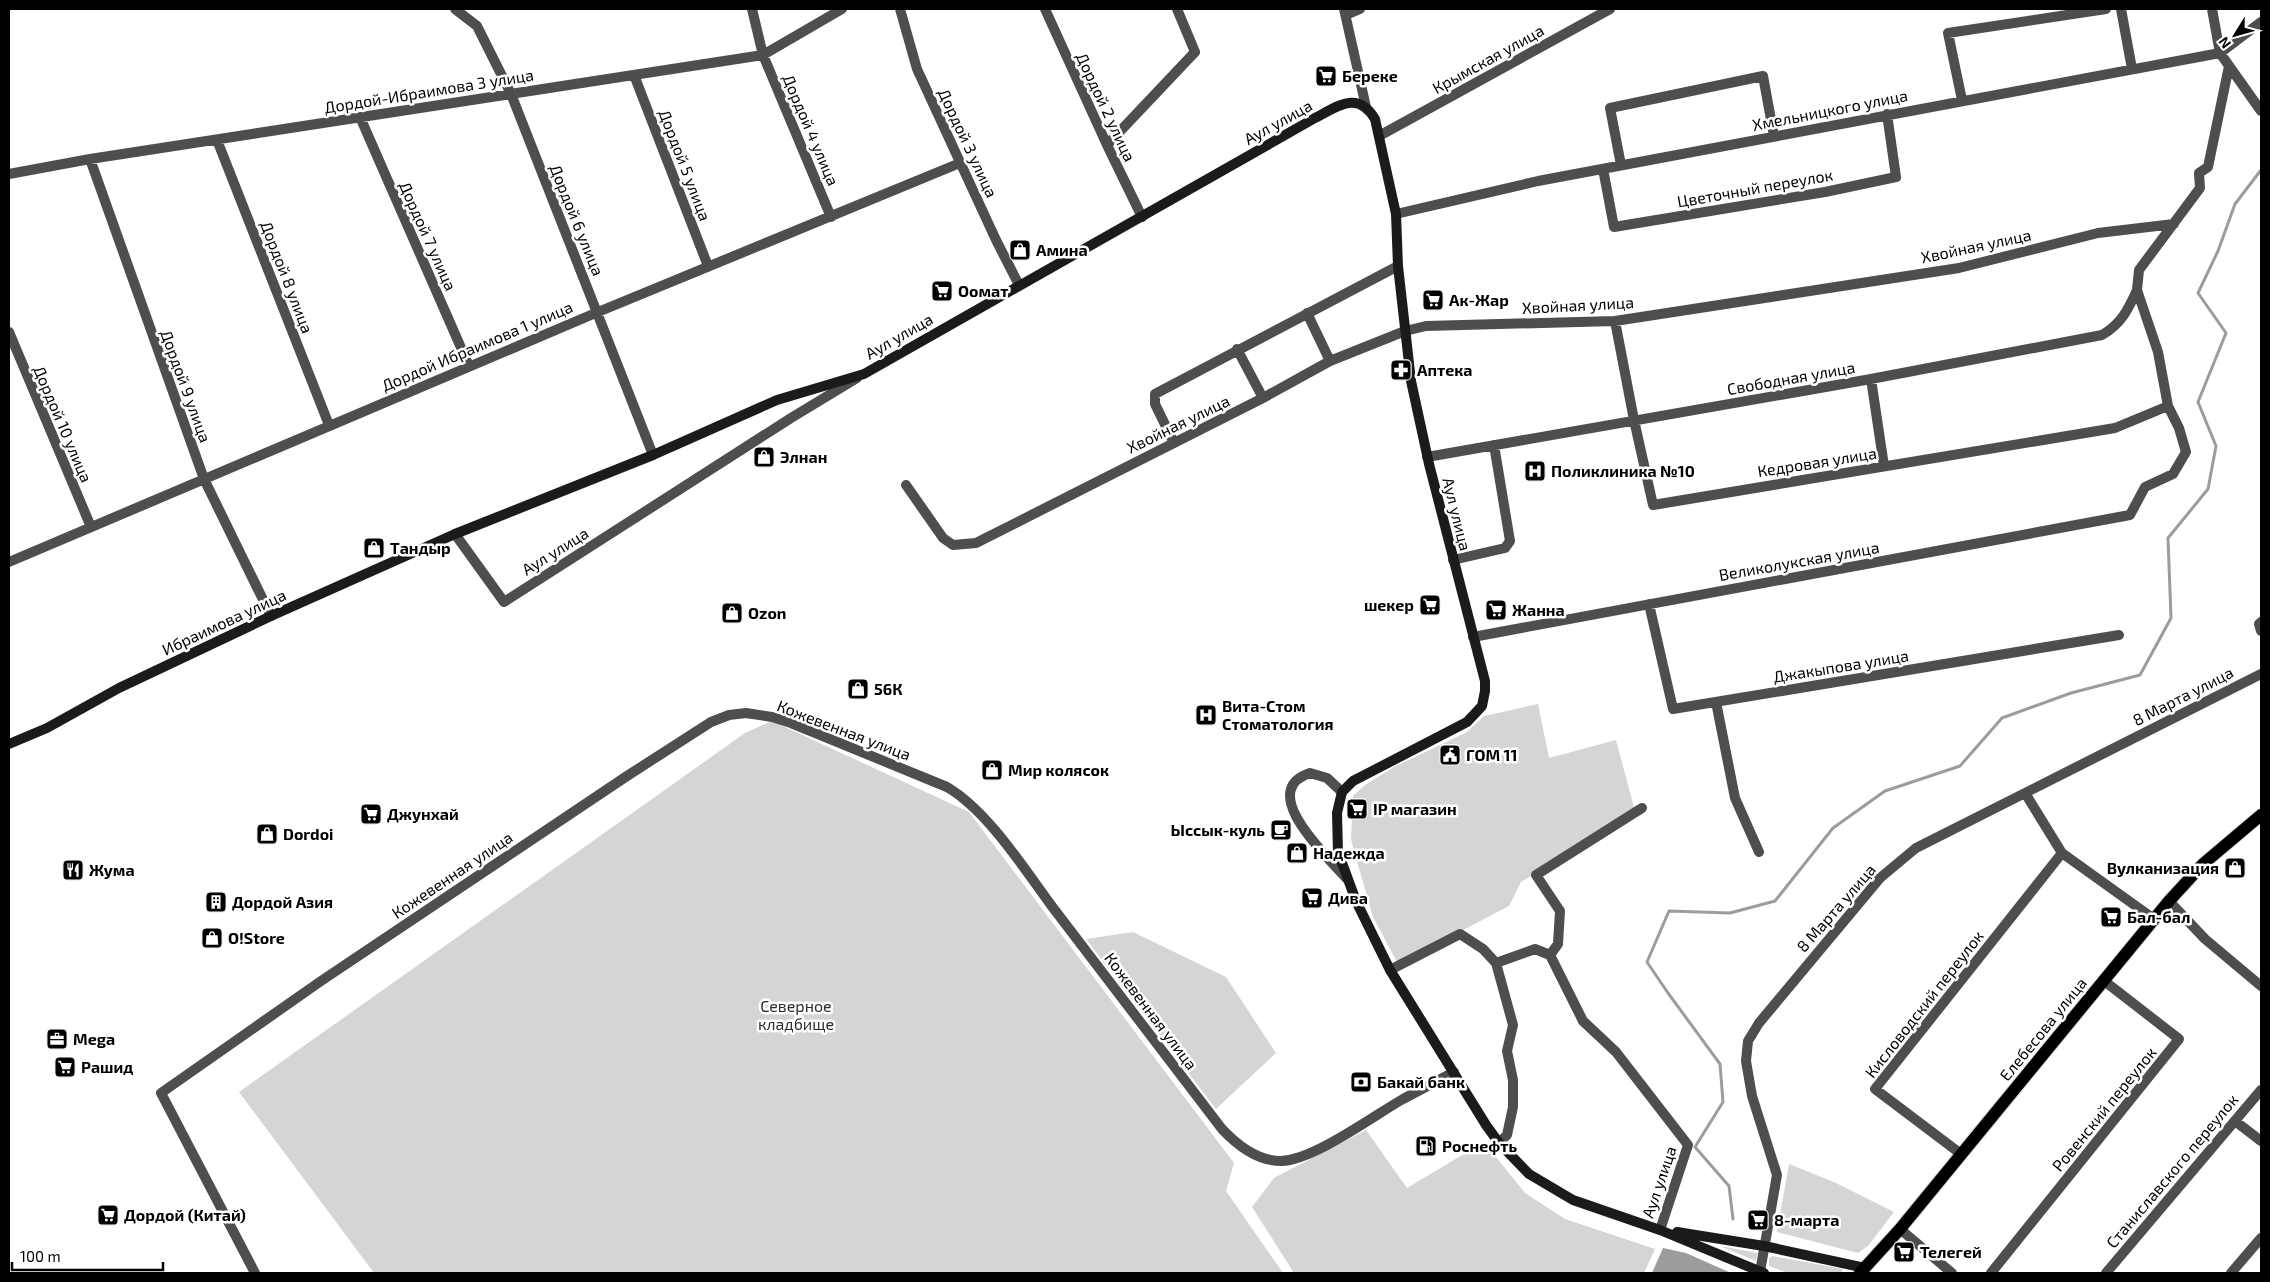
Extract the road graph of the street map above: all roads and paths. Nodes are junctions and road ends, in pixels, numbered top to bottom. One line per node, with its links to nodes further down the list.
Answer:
1 (455, 9): 19 (street, Дордой 6 улица)
2 (752, 9): 15 (street, Дордой 4 улица)
3 (842, 9): 15 (street, Дордой-Ибраимова 3 улица)
4 (900, 9): 30 (street, Дордой 3 улица)
5 (1045, 9): 28 (street, Дордой 2 улица)
6 (1177, 9): 28 (street)
7 (1360, 9): 12 (street)
8 (1610, 9): 25 (street, Крымская улица)
9 (2106, 9): 20 (street)
10 (2121, 9): 17 (street)
11 (2212, 9): 14 (street)
12 (1345, 12): 21 (street)
13 (2261, 22): 14 (street, Хмельницкого улица)
14 (2220, 53): 16 (street); 17 (street, Хмельницкого улица)
15 (763, 55): 18 (street, Дордой-Ибраимова 3 улица); 35 (street, Дордой 4 улица)
16 (2229, 66): 22 (street); 37 (street)
17 (2132, 69): 20 (street, Хмельницкого улица)
18 (634, 75): 19 (street, Дордой-Ибраимова 3 улица); 38 (street, Дордой 5 улица)
19 (511, 94): 24 (street, Дордой-Ибраимова 3 улица); 42 (street, Дордой 6 улица)
20 (1962, 100): 23 (street, Хмельницкого улица)
21 (1366, 107): 25 (main road, Аул улица); 36 (main road, Аул улица)
22 (2261, 111)
23 (1886, 114): 26 (street, Хмельницкого улица); 32 (street, Цветочный переулок)
24 (360, 117): 27 (street, Дордой-Ибраимова 3 улица); 49 (street, Дордой 7 улица)
25 (1379, 136): 34 (main road, Аул улица)
26 (1774, 136): 31 (street, Хмельницкого улица); 31 (street)
27 (217, 140): 29 (street, Дордой-Ибраимова 3 улица); 55 (street, Дордой 8 улица)
28 (1106, 145): 36 (street, Дордой 2 улица)
29 (90, 159): 33 (street, Дордой-Ибраимова 3 улица); 61 (street, Дордой 9 улица)
30 (960, 163): 35 (street, Дордой Ибраимова 1 улица); 40 (street, Дордой 3 улица)
31 (1621, 165): 32 (street, Хмельницкого улица)
32 (1603, 168): 34 (street, Хмельницкого улица)
33 (9, 174)
34 (1396, 214): 39 (main road, Аул улица)
35 (831, 217): 38 (street, Дордой Ибраимова 1 улица)
36 (1142, 217): 40 (main road, Аул улица)
37 (2174, 224): 41 (street); 44 (street, Хвойная улица)
38 (708, 266): 42 (street, Дордой Ибраимова 1 улица)
39 (1398, 266): 43 (street); 45 (main road, Аул улица)
40 (1020, 285): 50 (main road, Аул улица)
41 (2137, 290): 51 (street, Свободная улица); 53 (street)
42 (598, 312): 49 (street, Дордой Ибраимова 1 улица); 58 (street, Дордой 6 улица)
43 (1307, 313): 47 (street); 48 (street)
44 (1616, 321): 45 (street, Хвойная улица); 54 (street, Кедровая улица)
45 (1405, 331): 48 (street, Хвойная улица); 59 (main road, Аул улица)
46 (9, 332): 63 (street, Дордой 10 улица)
47 (1237, 349): 52 (street); 56 (street)
48 (1330, 361): 52 (street, Хвойная улица)
49 (469, 366): 55 (street, Дордой Ибраимова 1 улица)
50 (864, 374): 58 (main road, Ибраимова улица); 64 (street, Аул улица)
51 (1871, 379): 54 (street, Свободная улица); 60 (street)
52 (1263, 398): 56 (street, Хвойная улица)
53 (2168, 406): 60 (street, Кедровая улица); 67 (street, Великолукская улица)
54 (1634, 420): 57 (street, Свободная улица); 60 (street, Кедровая улица)
55 (329, 425): 61 (street, Дордой Ибраимова 1 улица)
56 (1174, 443): 62 (street, Хвойная улица)
57 (1494, 445): 59 (street, Свободная улица); 65 (street)
58 (653, 455): 64 (main road, Ибраимова улица)
59 (1428, 457): 65 (main road, Аул улица)
60 (1884, 466)
61 (204, 479): 63 (street, Дордой Ибраимова 1 улица); 68 (street, Дордой 9 улица)
62 (906, 485)
63 (91, 527): 66 (street, Дордой Ибраимова 1 улица)
64 (455, 534): 68 (main road, Ибраимова улица)
65 (1453, 560): 72 (main road, Аул улица)
66 (9, 562)
67 (1649, 604): 72 (street, Великолукская улица); 74 (street, Джакыпова улица)
68 (271, 616): 75 (main road, Ибраимова улица)
69 (2261, 622): 70 (street)
70 (2261, 631)
71 (2119, 635): 74 (street, Джакыпова улица)
72 (1473, 637): 76 (main road, Аул улица)
73 (2261, 674): 77 (street, 8 Марта улица)
74 (1716, 702): 80 (street)
75 (9, 744)
76 (1342, 792): 82 (main road, Аул улица); 82 (street)
77 (2025, 793): 81 (street); 99 (street, 8 Марта улица)
78 (1642, 808): 85 (street)
79 (2261, 815): 83 (main road, Елебесова улица)
80 (1759, 852)
81 (2062, 854): 84 (street); 95 (street, Кисловодский переулок)
82 (1346, 878): 87 (main road, Аул улица)
83 (2169, 901): 84 (main road, Елебесова улица); 89 (street)
84 (2154, 919): 88 (main road, Елебесова улица)
85 (1550, 955): 86 (street); 97 (street, Аул улица)
86 (1496, 963): 87 (street); 94 (street)
87 (1390, 970): 90 (main road, Аул улица)
88 (2103, 980): 95 (main road, Елебесова улица); 104 (street, Ровенский переулок)
89 (2261, 986)
90 (1454, 1072): 94 (main road, Аул улица); 102 (street, Кожевенная улица)
91 (2261, 1090): 92 (street, Станиславского переулок)
92 (2235, 1121): 93 (street); 105 (street, Станиславского переулок)
93 (2261, 1141)
94 (1499, 1143): 97 (main road, Аул улица)
95 (1961, 1154): 96 (main road, Елебесова улица)
96 (1900, 1229): 100 (main road, Елебесова улица); 103 (street)
97 (1660, 1230): 99 (main road); 101 (main road)
98 (2261, 1238): 106 (street)
99 (1764, 1246): 100 (main road); 101 (street, 8 Марта улица)
100 (1862, 1271)
101 (1762, 1272)
102 (255, 1273)
103 (1952, 1273)
104 (1991, 1273)
105 (2106, 1273)
106 (2231, 1273)

